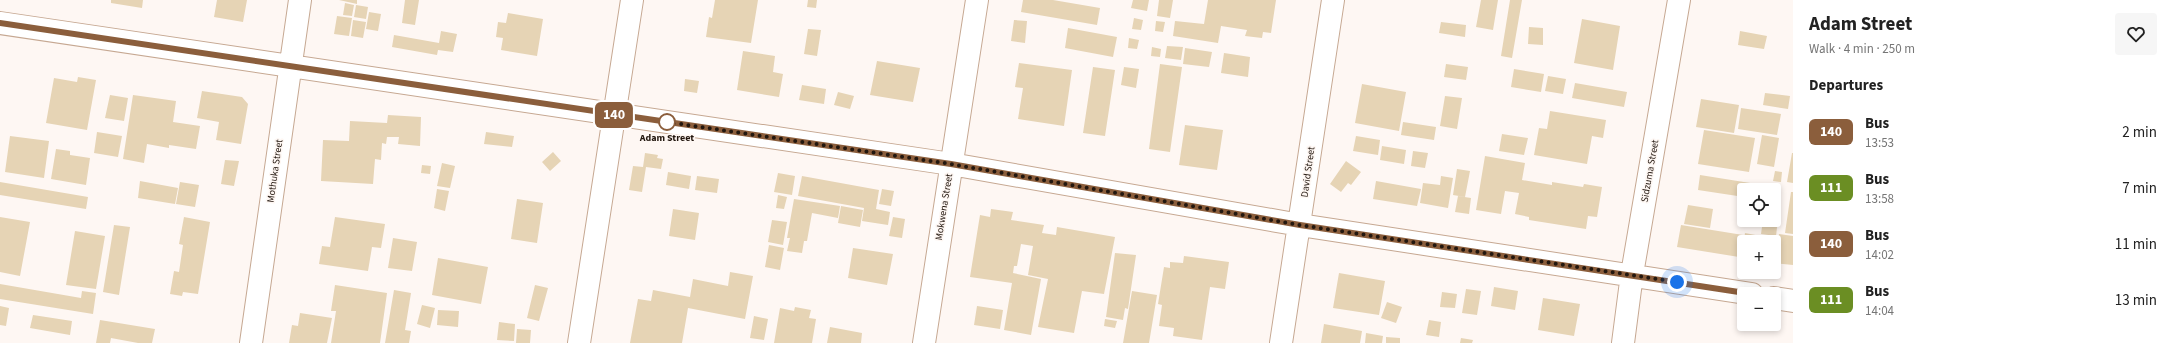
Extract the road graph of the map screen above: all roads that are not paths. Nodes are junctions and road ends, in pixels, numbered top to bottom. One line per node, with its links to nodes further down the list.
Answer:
1 (300, 0): 7 (street, Mothuka Street)
2 (632, 0): 8 (street)
3 (977, 0): 9 (street, Mokwena Street)
4 (1333, 0): 10 (street, David Street)
5 (1679, 0): 11 (street, Sidzuma Street)
6 (0, 23): 7 (street)
7 (289, 65): 8 (street); 15 (street, Mothuka Street)
8 (614, 116): 9 (street); 16 (street)
9 (951, 164): 10 (street); 17 (street, Mokwena Street)
10 (1300, 225): 11 (street); 18 (street, David Street)
11 (1632, 274): 12 (street); 19 (street, Sidzuma Street)
12 (1737, 292)
13 (1781, 299): 14 (street)
14 (1793, 301)
15 (251, 343)
16 (579, 343)
17 (924, 343)
18 (1281, 343)
19 (1623, 343)

